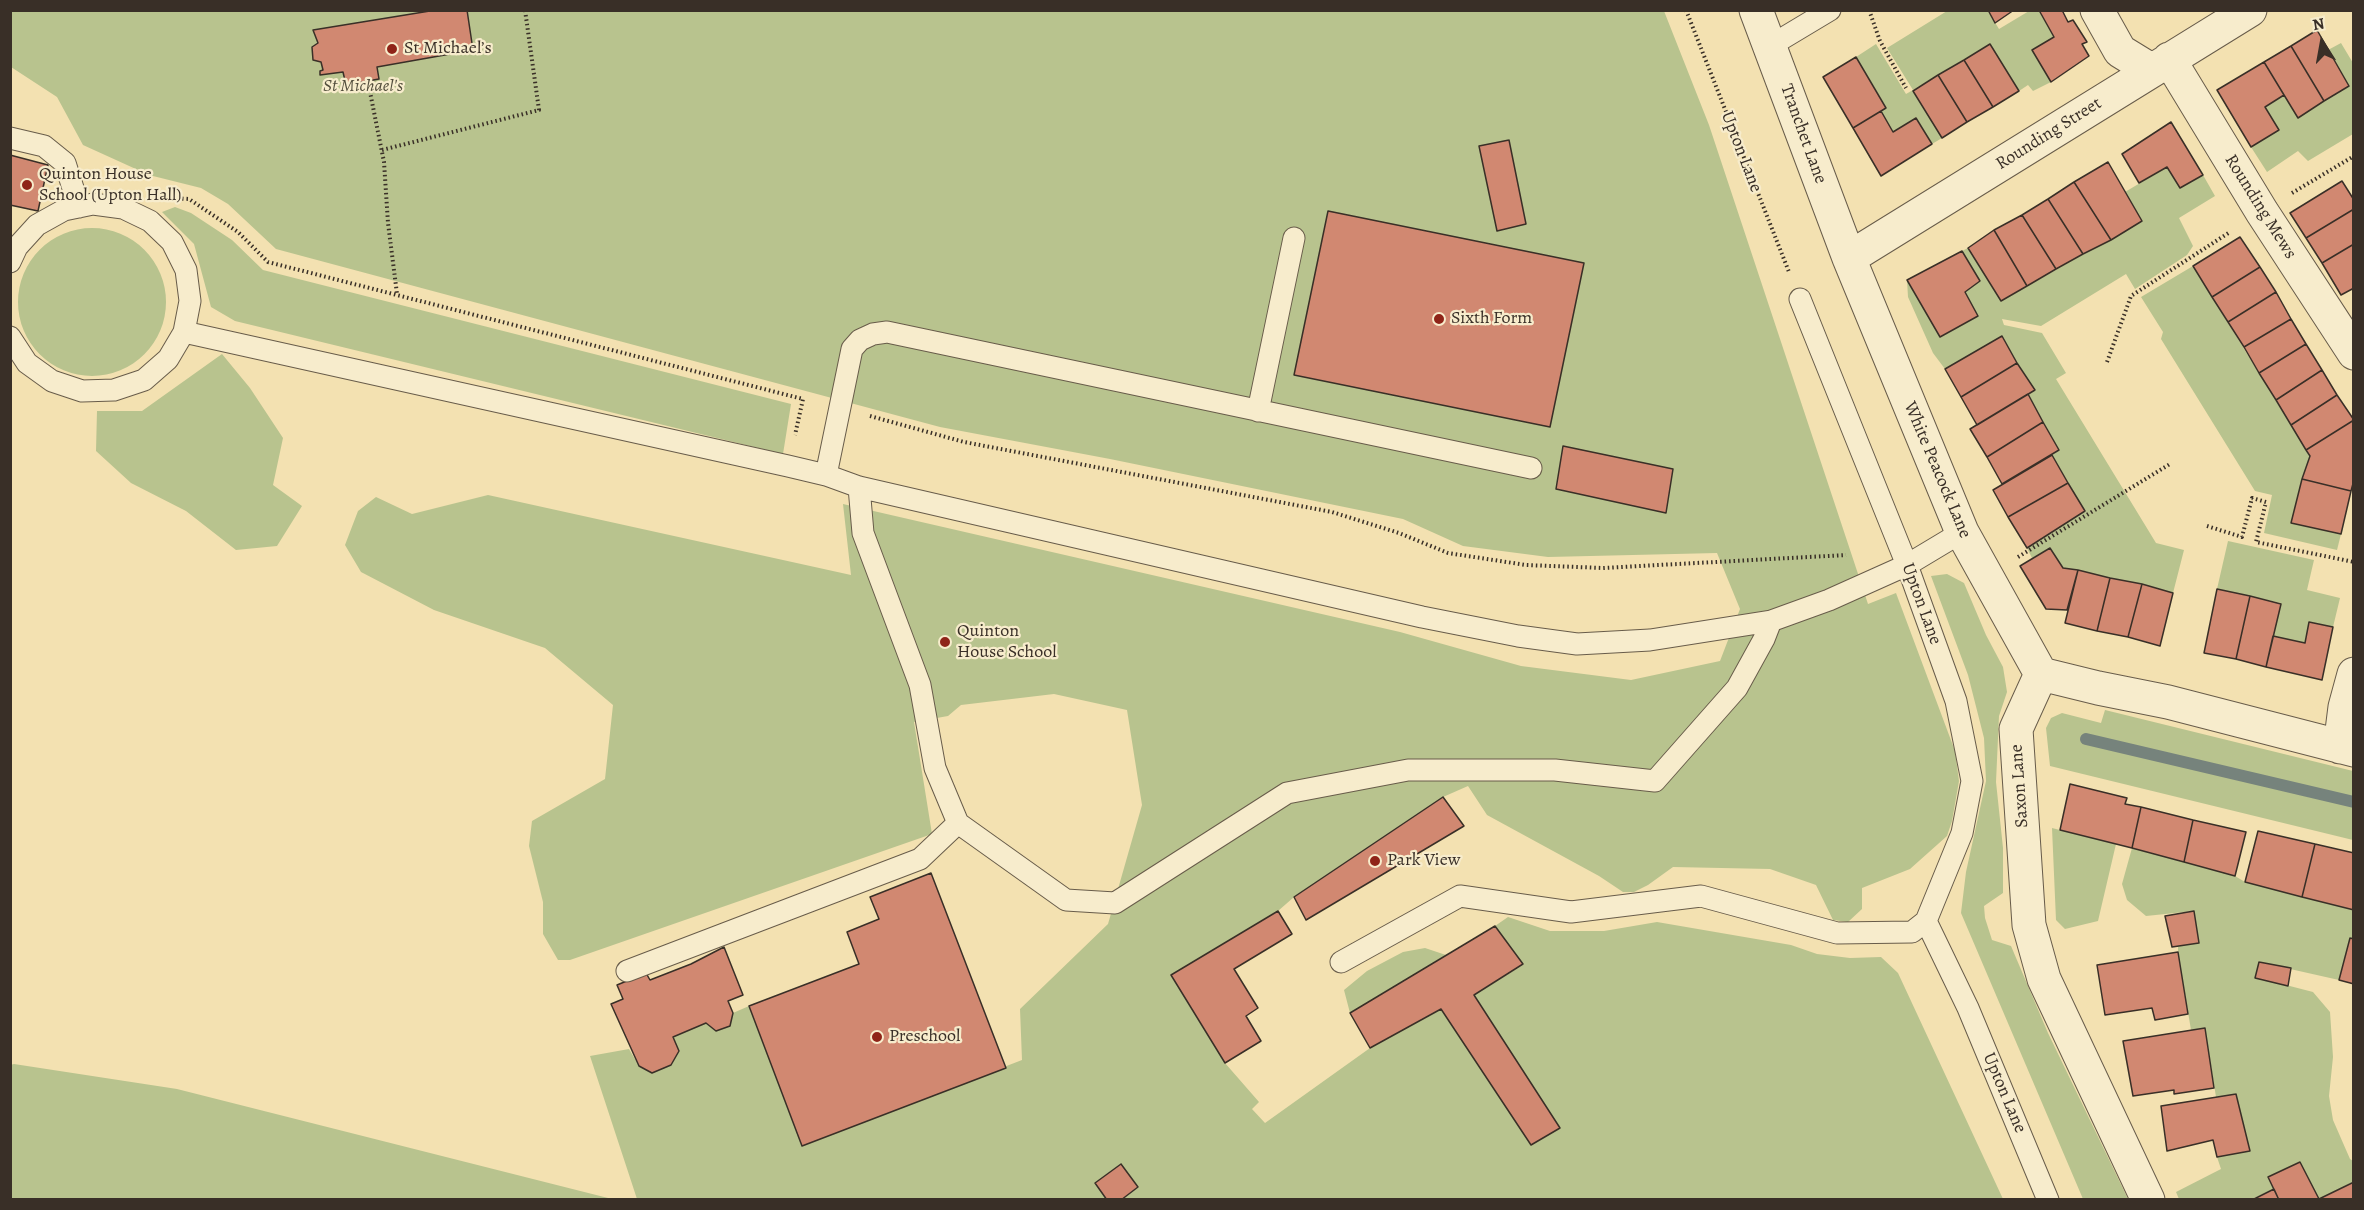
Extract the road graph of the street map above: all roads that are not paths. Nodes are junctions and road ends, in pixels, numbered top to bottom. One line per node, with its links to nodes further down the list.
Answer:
1 (1756, 10): 5 (street, Tranchet Lane)
2 (1830, 10): 5 (lane)
3 (2097, 10): 6 (street)
4 (2250, 10): 6 (street, Rounding Street)
5 (1770, 46): 10 (street, Tranchet Lane)
6 (2160, 65): 10 (street, Rounding Street); 15 (street, Rounding Mews)
7 (10, 138): 8 (lane)
8 (80, 207): 11 (lane); 13 (lane)
9 (1294, 238): 16 (lane)
10 (1849, 258): 20 (street, White Peacock Lane)
11 (10, 262)
12 (1800, 299): 21 (lane, Upton Lane)
13 (184, 332): 14 (lane); 18 (lane)
14 (10, 337)
15 (2354, 353)
16 (1258, 411): 17 (lane); 18 (lane)
17 (1531, 468)
18 (826, 475): 19 (lane)
19 (859, 488): 22 (lane); 26 (lane)
20 (1962, 532): 21 (lane); 23 (street, White Peacock Lane)
21 (1907, 565): 22 (lane); 27 (lane, Upton Lane)
22 (1771, 621): 26 (lane)
23 (2042, 674): 25 (street); 31 (street, Saxon Lane)
24 (2354, 674): 25 (street)
25 (2347, 748)
26 (958, 823): 29 (lane)
27 (1926, 921): 28 (lane); 30 (lane, Upton Lane)
28 (1341, 962)
29 (627, 971)
30 (2048, 1200)
31 (2148, 1200)

